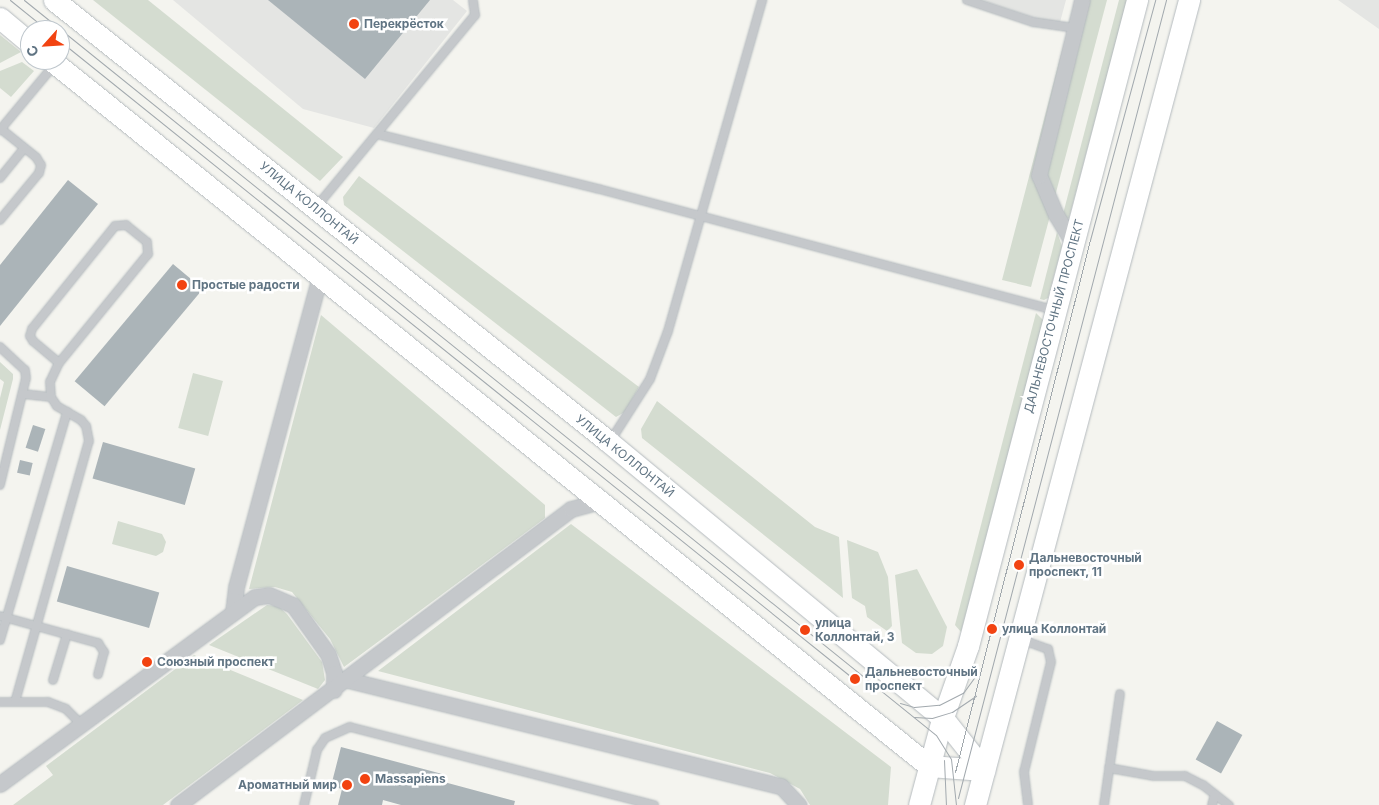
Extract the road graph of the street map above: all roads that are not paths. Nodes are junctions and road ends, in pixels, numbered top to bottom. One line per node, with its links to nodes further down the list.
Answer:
1 (54, 0): 17 (main road, УЛИЦА КОЛЛОНТАЙ)
2 (473, 0): 14 (lane)
3 (762, 0): 18 (lane)
4 (967, 0): 9 (lane)
5 (1082, 0): 9 (street)
6 (1137, 0): 20 (main road, ДАЛЬНЕВОСТОЧНЫЙ ПРОСПЕКТ)
7 (1190, 0): 35 (main road)
8 (0, 18): 10 (main road)
9 (1075, 28): 20 (street)
10 (20, 35)
11 (47, 70): 13 (lane)
12 (63, 70): 21 (main road)
13 (0, 129): 15 (lane)
14 (377, 134): 17 (lane); 18 (lane)
15 (24, 148): 16 (lane); 19 (lane)
16 (0, 178)
17 (316, 208): 28 (main road, УЛИЦА КОЛЛОНТАЙ)
18 (702, 218): 22 (lane); 28 (lane)
19 (0, 220)
20 (1073, 243): 22 (main road, ДАЛЬНЕВОСТОЧНЫЙ ПРОСПЕКТ)
21 (320, 276): 30 (main road); 31 (street)
22 (1056, 310): 44 (main road, ДАЛЬНЕВОСТОЧНЫЙ ПРОСПЕКТ)
23 (0, 347): 25 (lane)
24 (59, 363): 24 (lane); 26 (lane)
25 (23, 394): 26 (lane); 29 (lane)
26 (51, 397): 27 (lane)
27 (67, 412): 32 (lane); 33 (lane)
28 (609, 442): 44 (main road, УЛИЦА КОЛЛОНТАЙ)
29 (0, 485)
30 (600, 501): 39 (street); 46 (main road)
31 (234, 612): 40 (street); 45 (street)
32 (3, 616): 33 (lane); 36 (lane)
33 (37, 626): 34 (lane); 43 (lane)
34 (67, 634): 37 (lane); 38 (lane)
35 (1020, 639): 48 (main road); 57 (lane)
36 (0, 640)
37 (98, 674)
38 (53, 680)
39 (348, 680): 40 (street); 54 (street)
40 (334, 690): 51 (street)
41 (1120, 694): 47 (lane)
42 (0, 702): 43 (lane)
43 (15, 702): 45 (lane)
44 (942, 717): 46 (main road, ДАЛЬНЕВОСТОЧНЫЙ ПРОСПЕКТ); 48 (main road, УЛИЦА КОЛЛОНТАЙ)
45 (81, 724): 49 (street)
46 (929, 766): 48 (main road); 55 (main road, ДАЛЬНЕВОСТОЧНЫЙ ПРОСПЕКТ)
47 (1109, 768): 50 (lane); 58 (lane)
48 (984, 770): 56 (main road)
49 (0, 784)
50 (1215, 794): 59 (lane); 60 (lane)
51 (178, 805)
52 (304, 805): 53 (lane)
53 (654, 805)
54 (798, 805)
55 (919, 805)
56 (975, 805)
57 (1028, 805)
58 (1104, 805)
59 (1212, 805)
60 (1229, 805)

